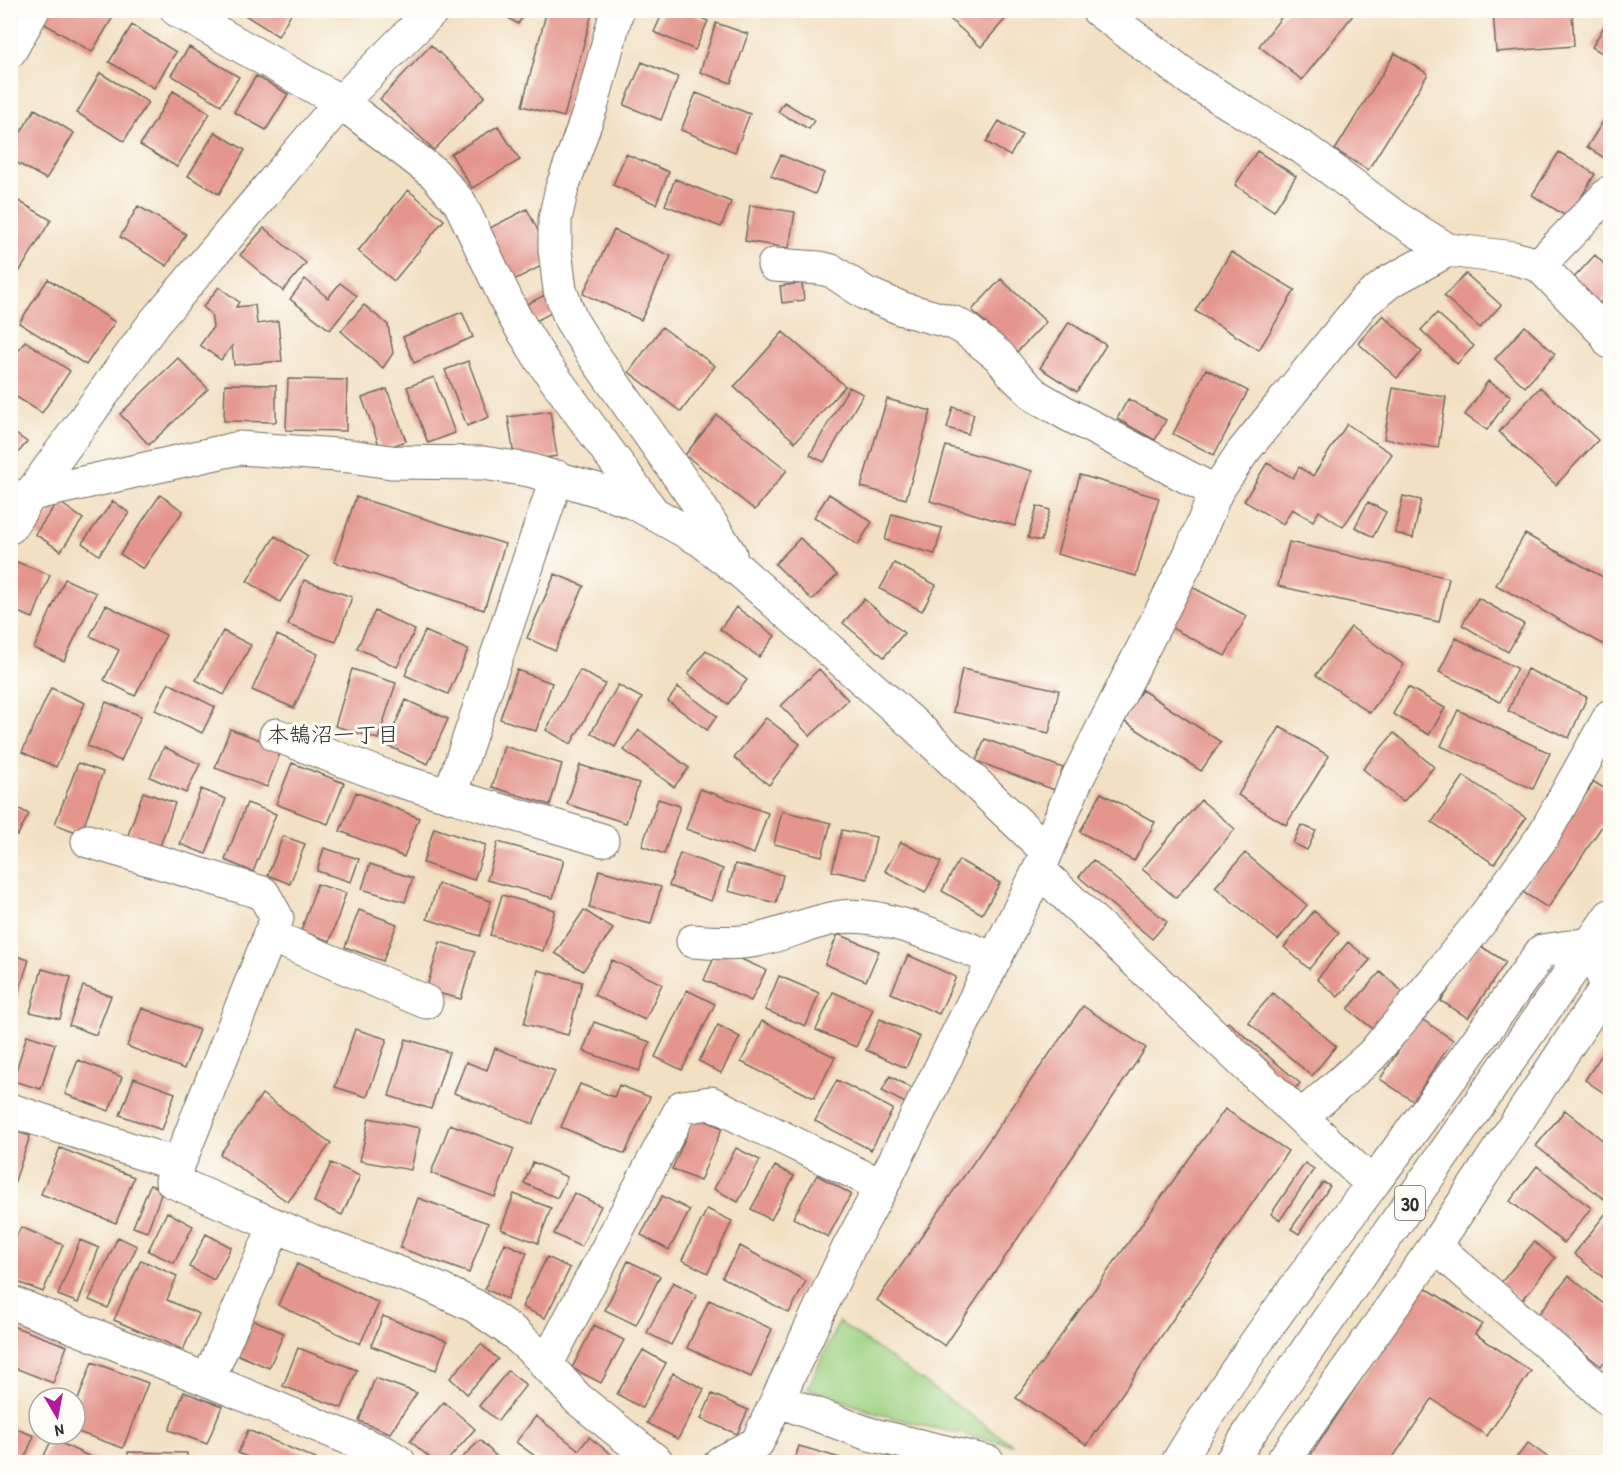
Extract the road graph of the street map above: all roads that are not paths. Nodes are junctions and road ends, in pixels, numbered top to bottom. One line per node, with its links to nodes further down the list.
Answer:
1 (33, 10): 6 (street)
2 (177, 10): 7 (street)
3 (433, 10): 7 (street)
4 (617, 10): 18 (street)
5 (1098, 10): 9 (street)
6 (10, 51)
7 (340, 102): 15 (street); 16 (street)
8 (1611, 192): 11 (street)
9 (1448, 250): 11 (street); 14 (street)
10 (774, 265): 14 (street)
11 (1539, 265): 12 (street)
12 (1611, 342)
13 (557, 477): 15 (street); 16 (street); 21 (street)
14 (1216, 492): 24 (street)
15 (20, 497): 17 (street)
16 (652, 512): 18 (street)
17 (10, 527)
18 (740, 571): 24 (street)
19 (1611, 716): 32 (street)
20 (276, 735): 21 (street)
21 (450, 795): 22 (street)
22 (602, 840)
23 (88, 841): 26 (street)
24 (1043, 861): 29 (street); 32 (street)
25 (1611, 916): 28 (street, 30)
26 (269, 934): 30 (street); 33 (street)
27 (693, 941): 29 (street)
28 (1590, 944): 34 (street); 37 (street); 49 (street, 30)
29 (995, 959): 35 (street)
30 (426, 1002)
31 (10, 1110): 33 (street)
32 (1301, 1117): 34 (street)
33 (178, 1165): 36 (street)
34 (1372, 1184): 48 (street)
35 (882, 1186): 39 (street); 41 (street)
36 (275, 1226): 39 (street); 40 (street)
37 (1435, 1246): 42 (street); 50 (street)
38 (10, 1302): 40 (street)
39 (546, 1365): 45 (street)
40 (208, 1380): 44 (street)
41 (777, 1400): 43 (street); 47 (street)
42 (1611, 1401)
43 (757, 1453): 46 (street)
44 (399, 1462)
45 (657, 1462)
46 (721, 1462)
47 (988, 1462)
48 (1178, 1462)
49 (1231, 1462)
50 (1282, 1462)

